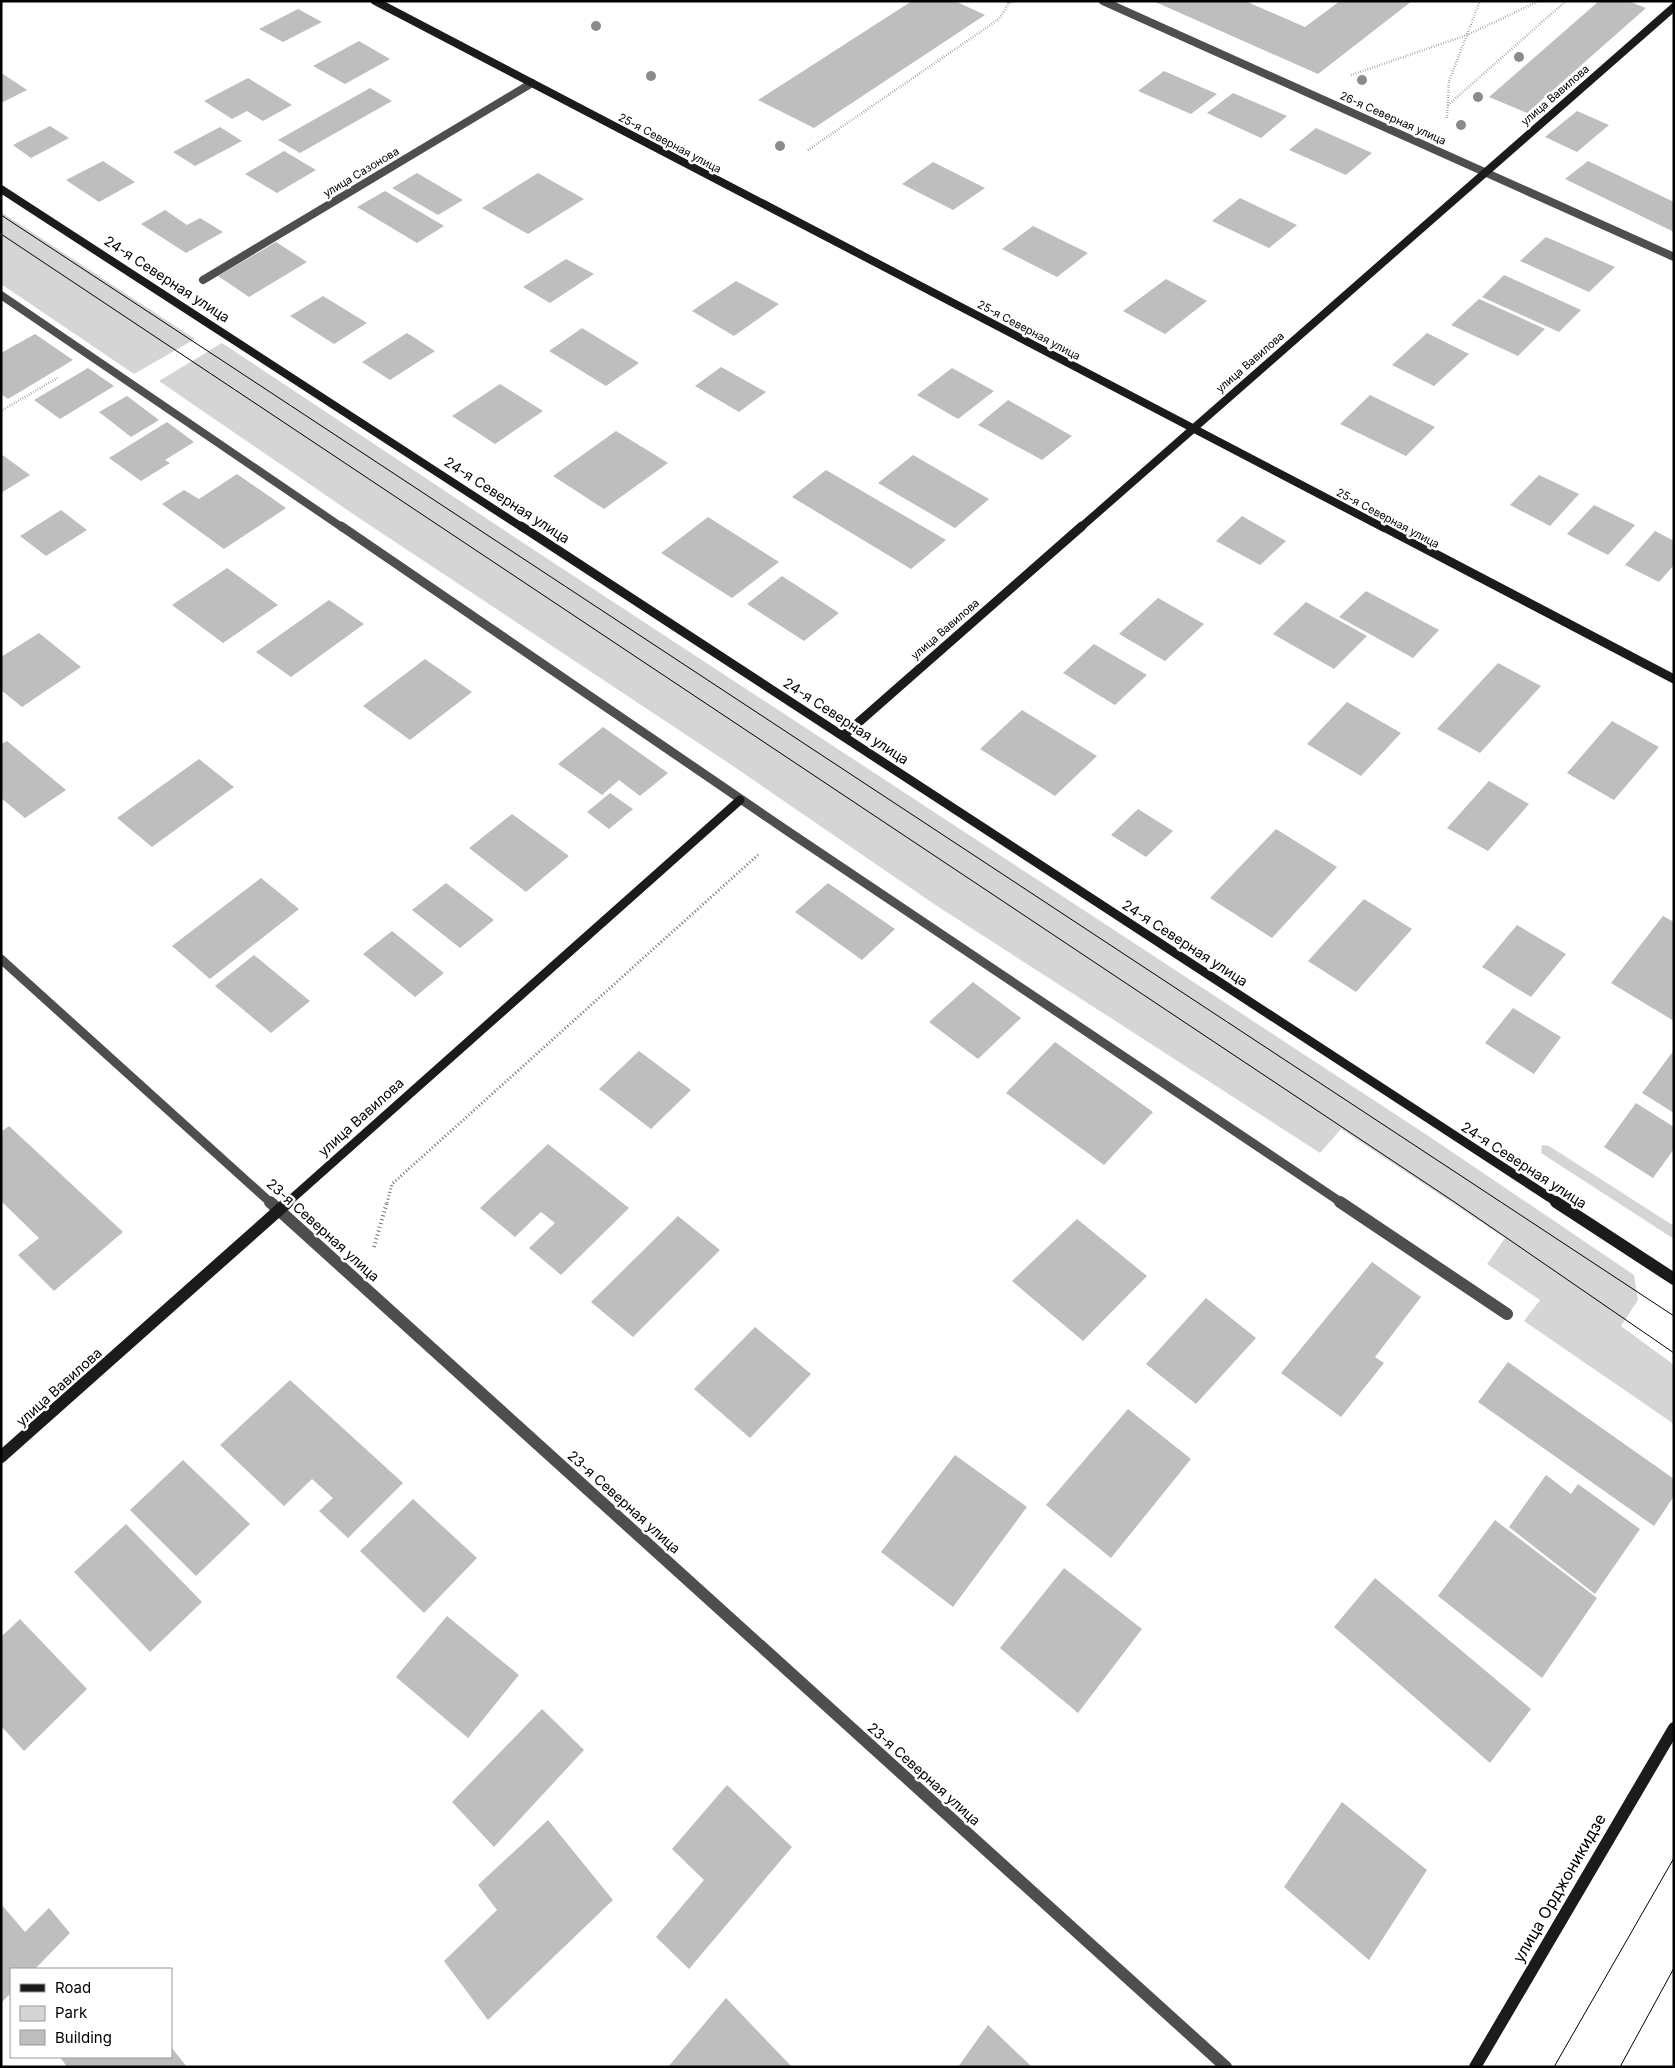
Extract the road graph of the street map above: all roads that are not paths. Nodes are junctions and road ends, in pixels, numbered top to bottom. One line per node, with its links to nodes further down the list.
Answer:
1 (375, 1): 4 (main road, 25-я Северная улица)
2 (1103, 1): 5 (street, 26-я Северная улица)
3 (1674, 7): 5 (main road, улица Вавилова)
4 (532, 83): 8 (street, улица Сазонова); 10 (main road, 25-я Северная улица)
5 (1486, 172): 7 (street, 26-я Северная улица); 10 (main road, улица Вавилова)
6 (1, 189): 12 (main road, 24-я Северная улица)
7 (1674, 257)
8 (203, 280)
9 (1, 295): 13 (street)
10 (1193, 428): 11 (main road, 25-я Северная улица); 12 (main road, улица Вавилова)
11 (1674, 679)
12 (843, 736): 16 (main road, 24-я Северная улица)
13 (740, 800): 15 (main road, улица Вавилова); 17 (street)
14 (1, 959): 15 (street, 23-я Северная улица)
15 (278, 1209): 18 (main road, улица Вавилова); 20 (street, 23-я Северная улица)
16 (1674, 1279)
17 (1507, 1314)
18 (1, 1457)
19 (1674, 1728): 21 (main road, улица Орджоникидзе)
20 (1226, 2067)
21 (1475, 2067)

